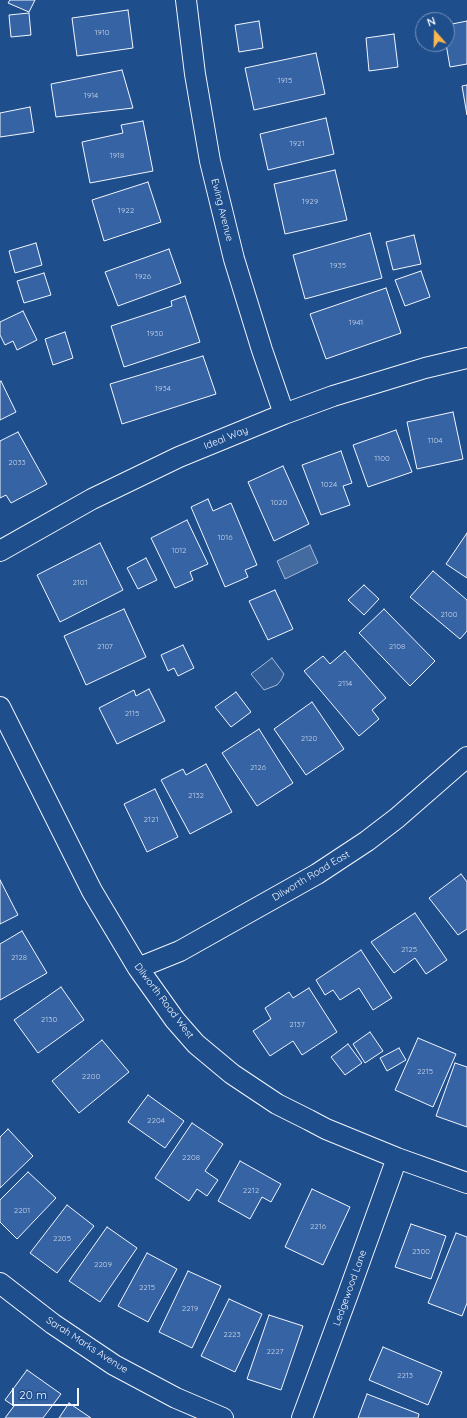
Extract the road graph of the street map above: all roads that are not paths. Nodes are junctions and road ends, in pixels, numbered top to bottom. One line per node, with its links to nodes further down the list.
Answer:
1 (186, 0): 3 (street, Ewing Avenue)
2 (467, 358): 3 (street, Ideal Way)
3 (284, 414): 4 (street, Ideal Way)
4 (0, 551)
5 (0, 707): 7 (street, Dilworth Road West)
6 (467, 757): 7 (street, Dilworth Road East)
7 (138, 968): 8 (street, Dilworth Road West)
8 (397, 1158): 9 (street, Dilworth Road West); 12 (street, Ledgewood Lane)
9 (467, 1183)
10 (0, 1283): 11 (street, Sarah Marks Avenue)
11 (223, 1418)
12 (302, 1418)

